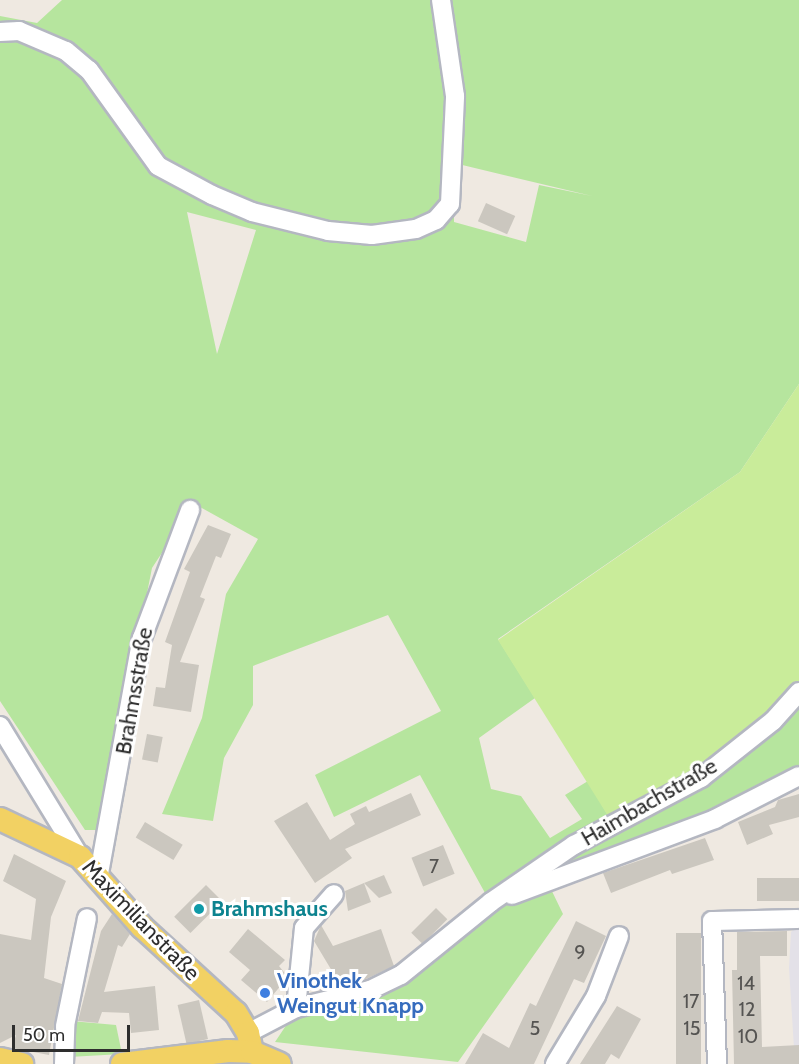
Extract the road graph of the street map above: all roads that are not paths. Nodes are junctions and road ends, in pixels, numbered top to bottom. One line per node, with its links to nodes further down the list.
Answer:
1 (441, 0): 2 (street)
2 (0, 32)
3 (190, 510): 9 (street, Brahmsstraße)
4 (799, 692): 11 (street, Haimbachstraße)
5 (0, 726): 8 (street)
6 (799, 776): 11 (street, Haimbachstraße)
7 (0, 819): 8 (main road, Maximilianstraße)
8 (80, 857): 9 (main road, Maximilianstraße)
9 (98, 879): 16 (main road, Maximilianstraße)
10 (334, 894): 15 (street)
11 (490, 902): 15 (street, Haimbachstraße)
12 (87, 918): 17 (street)
13 (798, 919): 21 (street)
14 (619, 936): 20 (street)
15 (296, 1008): 16 (street, Haimbachstraße)
16 (250, 1042): 18 (main road); 19 (main road)
17 (64, 1064)
18 (122, 1064)
19 (280, 1064)
20 (555, 1064)
21 (717, 1064)

